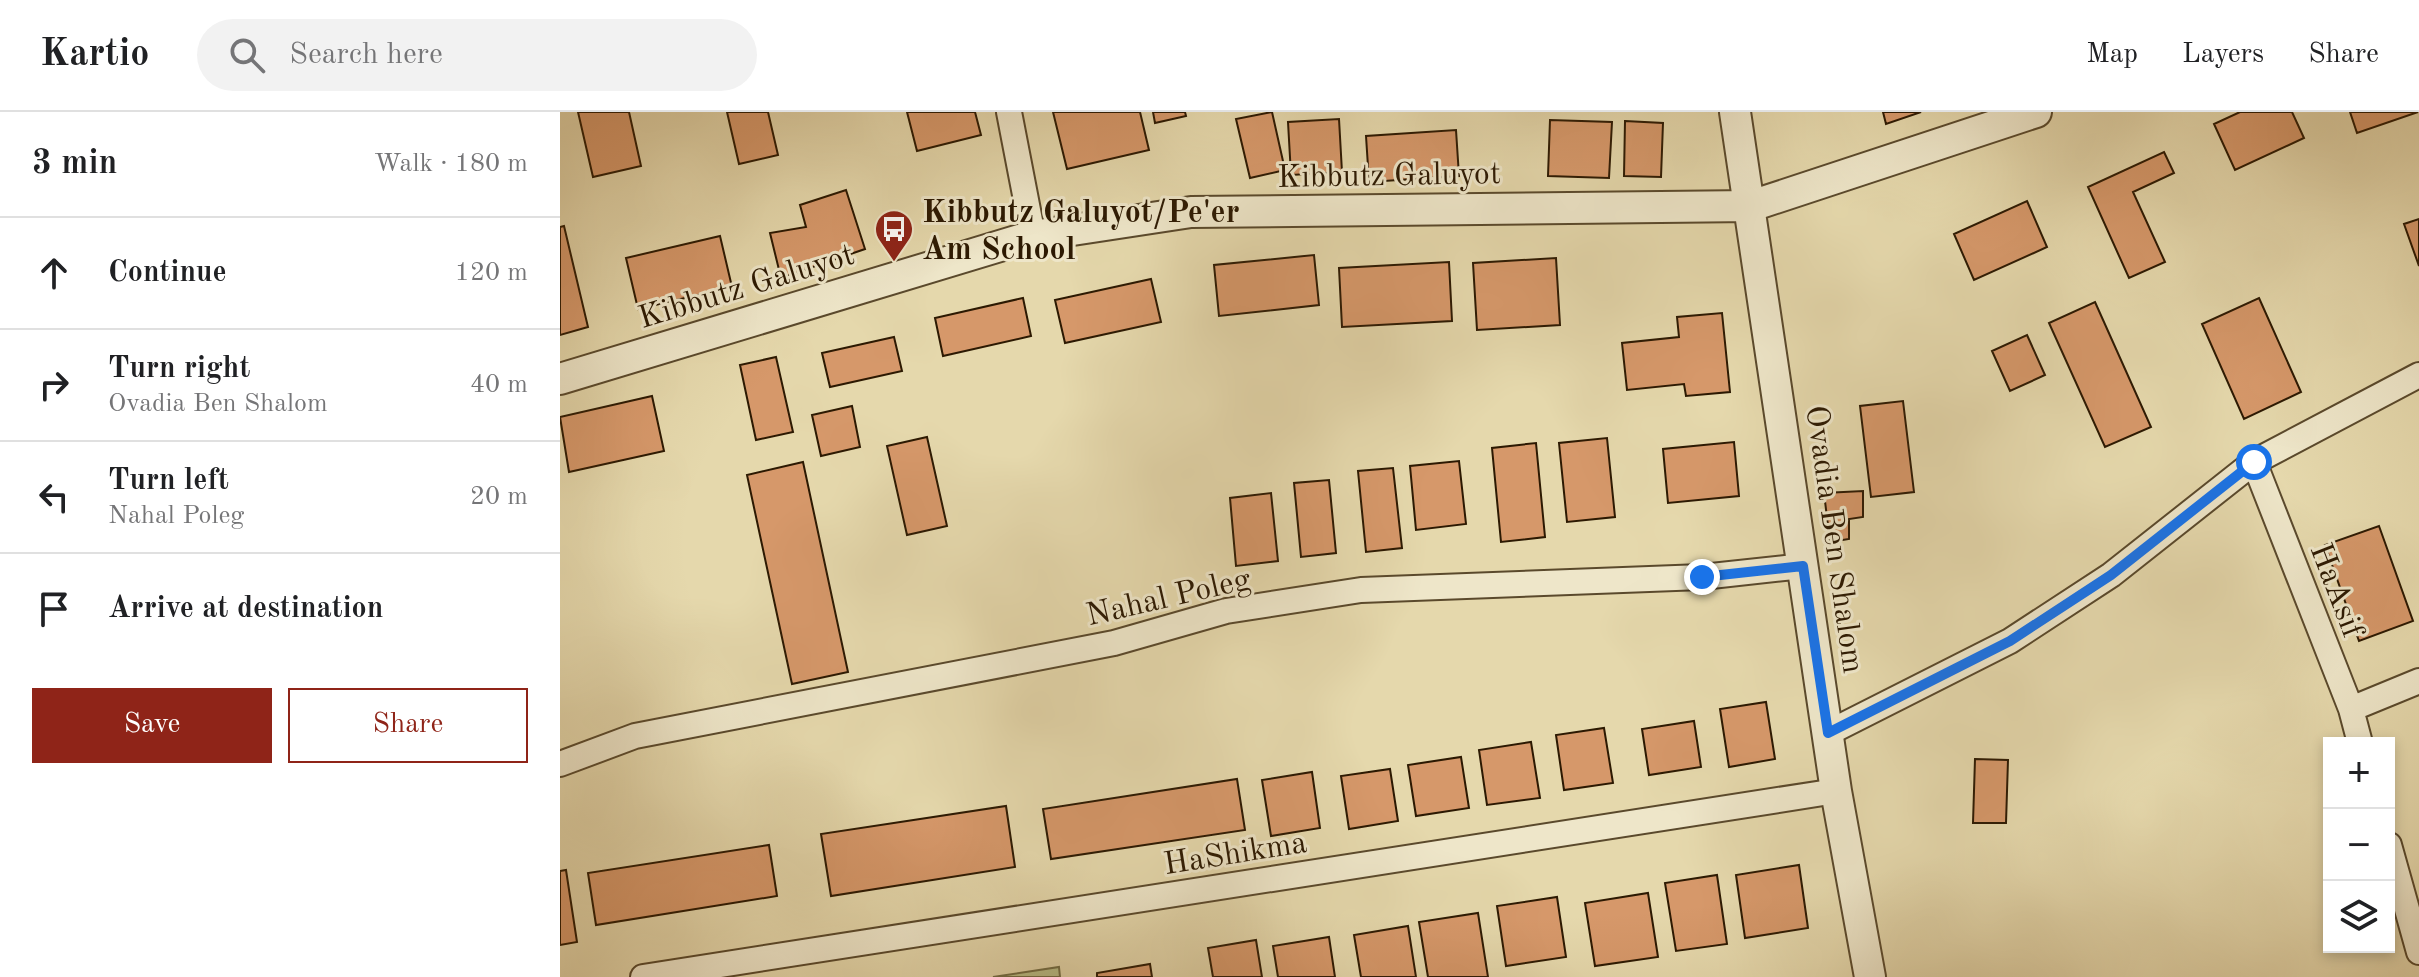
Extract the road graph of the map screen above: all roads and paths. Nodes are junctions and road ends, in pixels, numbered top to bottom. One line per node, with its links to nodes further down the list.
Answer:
1 (1009, 112): 5 (street)
2 (1735, 112): 4 (street, Ovadia Ben Shalom)
3 (2036, 112): 4 (street, Kibbutz Galuyot)
4 (1751, 206): 5 (street, Kibbutz Galuyot); 9 (street, Ovadia Ben Shalom)
5 (1033, 236): 7 (street, Kibbutz Galuyot)
6 (2419, 375): 8 (street)
7 (560, 379)
8 (2254, 462): 11 (street, HaAsif); 12 (street)
9 (1803, 566): 12 (street, Ovadia Ben Shalom); 14 (street, Nahal Poleg)
10 (2419, 681): 11 (street)
11 (2351, 709): 13 (street, HaAsif)
12 (1828, 733): 15 (street, Ovadia Ben Shalom)
13 (2358, 737)
14 (560, 764)
15 (1836, 791): 18 (street, HaShikma); 19 (street, Ovadia Ben Shalom)
16 (2395, 866): 17 (street)
17 (2419, 952)
18 (643, 977)
19 (1870, 977)

